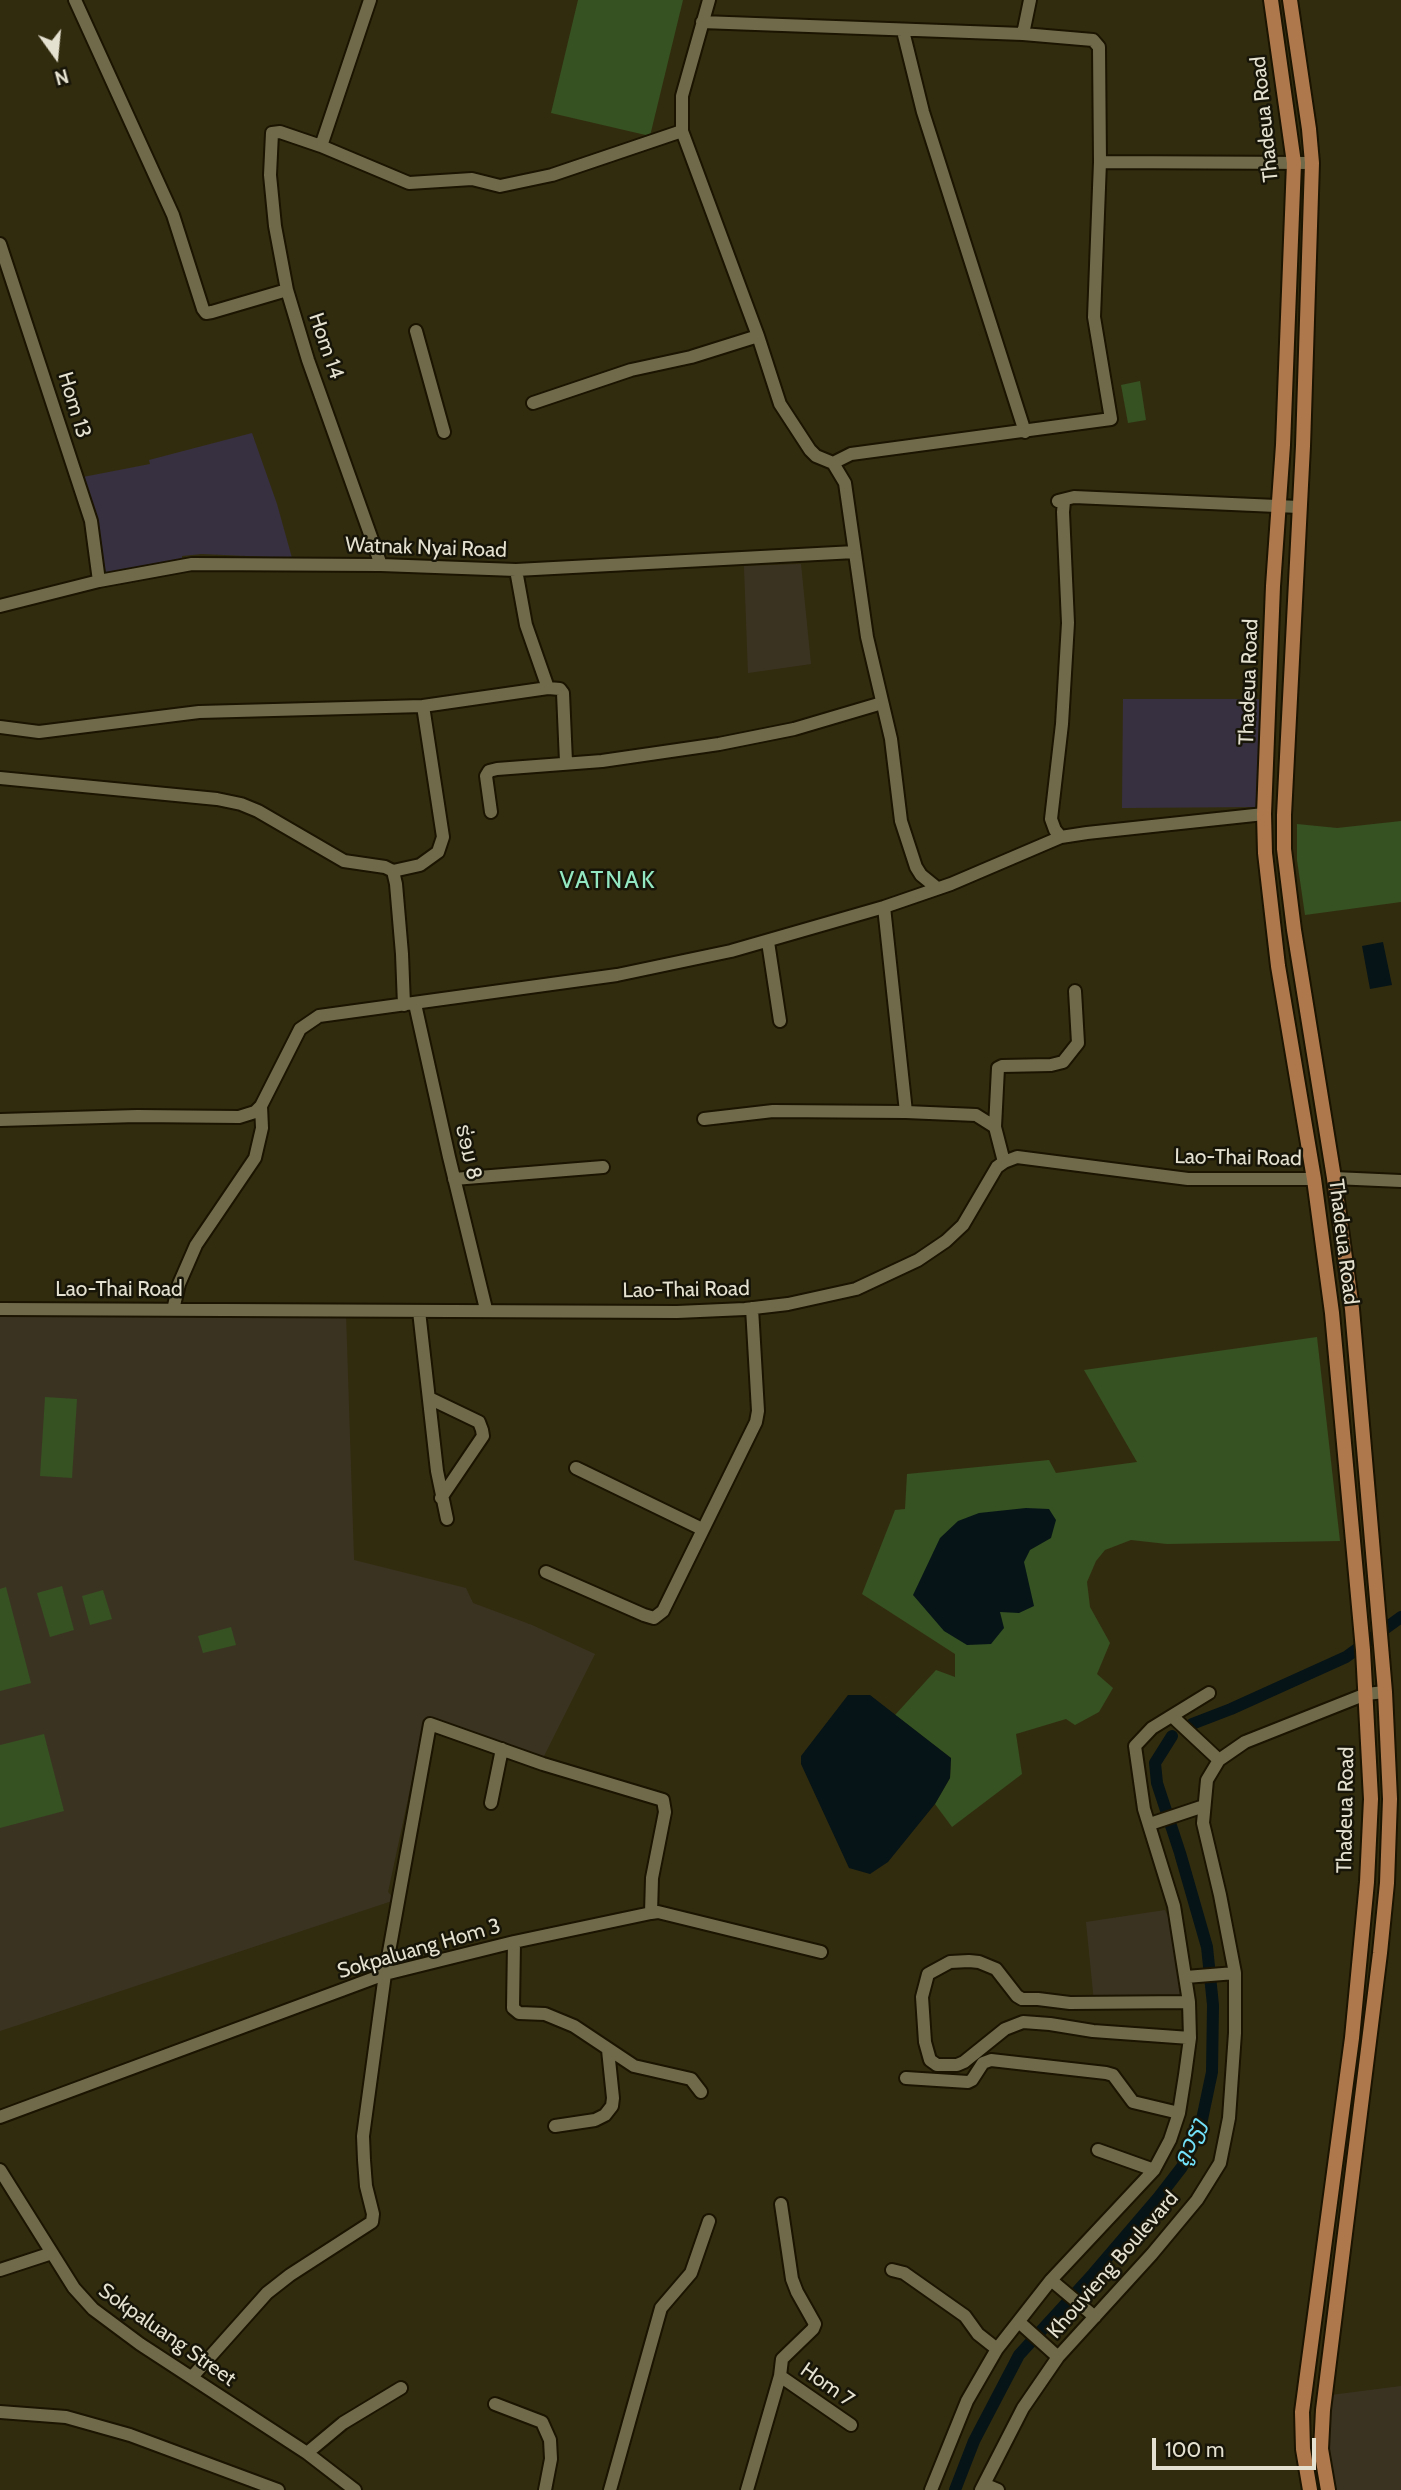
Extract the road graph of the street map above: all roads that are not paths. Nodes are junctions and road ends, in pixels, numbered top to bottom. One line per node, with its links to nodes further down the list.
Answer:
1 (75, 0): 16 (street)
2 (370, 0): 11 (street)
3 (709, 0): 7 (street)
4 (1030, 0): 9 (street)
5 (1271, 0): 13 (main road, Thadeua Road)
6 (1290, 0): 14 (main road, Thadeua Road)
7 (702, 22): 8 (street); 10 (street)
8 (903, 31): 9 (street); 21 (street)
9 (1023, 34): 12 (street)
10 (682, 131): 11 (street); 18 (street)
11 (321, 146): 16 (street, Hom 14)
12 (1100, 162): 13 (street); 21 (street)
13 (1294, 163): 14 (street); 23 (main road, Thadeua Road)
14 (1312, 163): 24 (main road, Thadeua Road)
15 (0, 244): 28 (street, Hom 13)
16 (287, 290): 26 (street, Hom 14)
17 (416, 331): 20 (street)
18 (758, 335): 19 (street); 22 (street)
19 (533, 403)
20 (444, 432)
21 (1025, 432): 22 (street)
22 (833, 463): 25 (street)
23 (1278, 506): 24 (street); 31 (main road, Thadeua Road); 41 (street)
24 (1299, 507): 32 (main road, Thadeua Road)
25 (855, 552): 27 (street, Watnak Nyai Road); 33 (street)
26 (381, 565): 27 (street, Watnak Nyai Road); 28 (street, Watnak Nyai Road)
27 (516, 570): 30 (street)
28 (99, 581): 29 (street, Watnak Nyai Road)
29 (0, 606)
30 (548, 688): 34 (street); 36 (street)
31 (1269, 699): 32 (main road); 39 (main road, Thadeua Road)
32 (1290, 700): 40 (main road, Thadeua Road)
33 (882, 703): 36 (street); 43 (street)
34 (424, 706): 35 (street); 42 (street)
35 (0, 727)
36 (566, 762): 38 (street)
37 (0, 778): 42 (street)
38 (491, 812)
39 (1264, 814): 40 (main road); 41 (street); 58 (main road, Thadeua Road)
40 (1284, 815): 56 (main road, Thadeua Road)
41 (1061, 837): 43 (street)
42 (393, 871): 47 (street, ຮ່ອມ 8)
43 (937, 888): 44 (street)
44 (884, 907): 45 (street); 50 (street)
45 (768, 942): 47 (street); 48 (street)
46 (1075, 991): 53 (street)
47 (409, 1004): 49 (street); 57 (street, ຮ່ອມ 8)
48 (780, 1021)
49 (261, 1106): 52 (street); 63 (street)
50 (906, 1112): 51 (street); 53 (street)
51 (704, 1119)
52 (0, 1120)
53 (995, 1127): 54 (street)
54 (1004, 1162): 58 (street, Lao-Thai Road); 60 (street, Lao-Thai Road)
55 (603, 1167): 57 (street)
56 (1334, 1178): 58 (main road); 59 (street); 71 (main road, Thadeua Road)
57 (454, 1179): 62 (street, ຮ່ອມ 8)
58 (1314, 1179): 73 (main road, Thadeua Road)
59 (1401, 1181)
60 (752, 1308): 62 (street, Lao-Thai Road); 69 (street)
61 (0, 1309): 63 (street, Lao-Thai Road)
62 (486, 1309): 64 (street, Lao-Thai Road)
63 (173, 1310): 64 (street, Lao-Thai Road)
64 (419, 1311): 65 (street)
65 (429, 1398): 67 (street); 67 (street)
66 (576, 1468): 69 (street)
67 (441, 1498): 68 (street)
68 (447, 1519)
69 (702, 1529): 70 (street)
70 (546, 1572)
71 (1385, 1692): 73 (street); 123 (main road, Thadeua Road)
72 (1209, 1693): 74 (street)
73 (1366, 1694): 76 (street); 122 (main road, Thadeua Road)
74 (1173, 1717): 76 (street); 79 (street)
75 (502, 1749): 77 (street); 80 (street); 84 (street)
76 (1219, 1760): 78 (street, Khouvieng Boulevard)
77 (491, 1803)
78 (1198, 1807): 79 (street); 83 (street, Khouvieng Boulevard)
79 (1154, 1823): 85 (street)
80 (651, 1913): 81 (street, Sokpaluang Hom 3); 82 (street, Sokpaluang Hom 3)
81 (514, 1942): 84 (street, Sokpaluang Hom 3); 88 (street)
82 (821, 1952)
83 (1235, 1973): 85 (street); 103 (street, Khouvieng Boulevard)
84 (385, 1974): 92 (street, Sokpaluang Hom 3); 108 (street)
85 (1188, 1977): 86 (street)
86 (1189, 2002): 87 (street); 87 (street)
87 (1190, 2038): 91 (street)
88 (608, 2050): 90 (street); 93 (street)
89 (906, 2078): 91 (street)
90 (701, 2092)
91 (1179, 2113): 96 (street)
92 (0, 2117)
93 (555, 2126)
94 (1098, 2150): 96 (street)
95 (0, 2170): 99 (street, Sokpaluang Street)
96 (1154, 2170): 102 (street)
97 (781, 2204): 107 (street)
98 (709, 2221): 118 (street)
99 (52, 2253): 100 (street); 108 (street, Sokpaluang Street)
100 (0, 2270)
101 (892, 2270): 105 (street)
102 (1054, 2283): 103 (street); 104 (street)
103 (1092, 2315): 106 (street, Khouvieng Boulevard)
104 (1022, 2324): 105 (street); 106 (street)
105 (997, 2349): 120 (street)
106 (1054, 2354): 114 (street, Khouvieng Boulevard)
107 (780, 2376): 112 (street, Hom 7); 119 (street)
108 (191, 2377): 113 (street, Sokpaluang Street)
109 (401, 2388): 113 (street)
110 (495, 2404): 117 (street)
111 (0, 2412): 116 (street)
112 (851, 2425)
113 (307, 2453): 115 (street, Sokpaluang Street)
114 (983, 2487): 121 (street)
115 (351, 2489)
116 (278, 2490)
117 (545, 2490)
118 (610, 2490)
119 (747, 2490)
120 (931, 2490)
121 (998, 2490)
122 (1310, 2490)
123 (1328, 2490)

